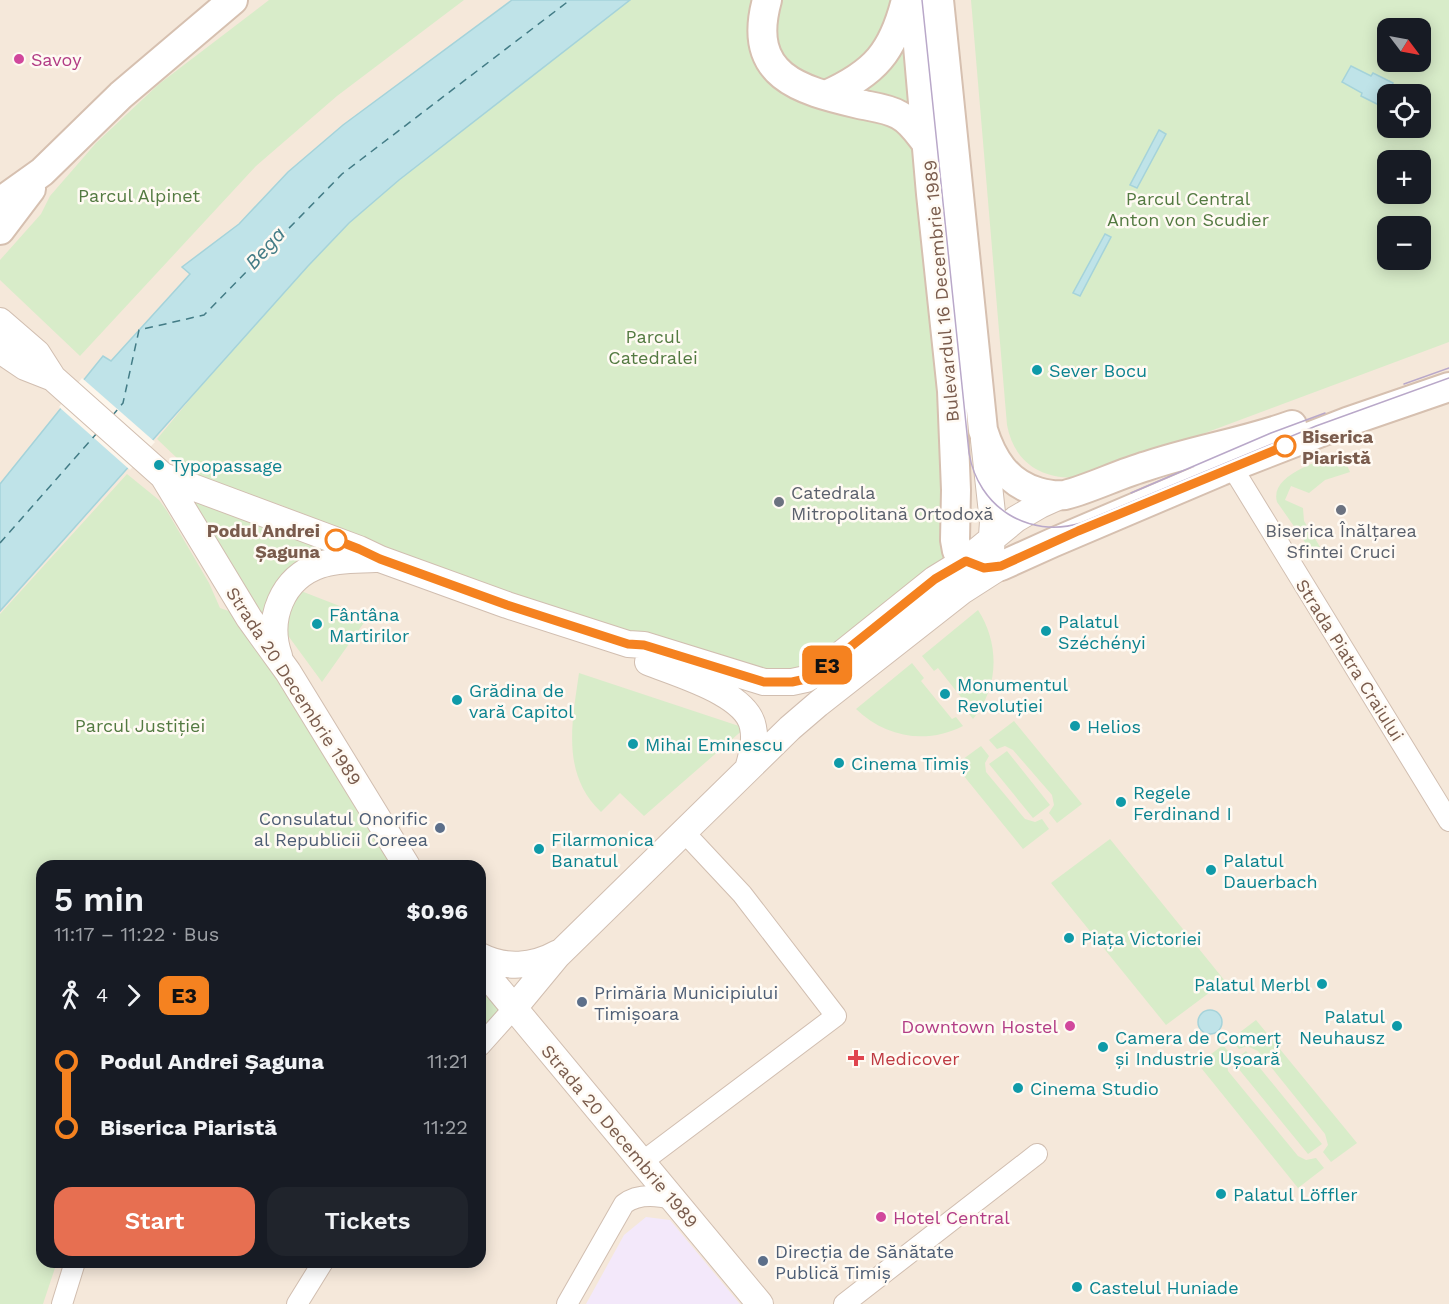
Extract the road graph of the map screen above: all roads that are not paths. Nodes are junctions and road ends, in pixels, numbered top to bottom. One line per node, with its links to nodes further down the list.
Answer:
1 (767, 0): 6 (main road)
2 (906, 0): 6 (main road)
3 (914, 0): 7 (main road, Bulevardul 16 Decembrie 1989)
4 (939, 0): 16 (main road, Bulevardul 16 Decembrie 1989)
5 (225, 4): 8 (main road)
6 (826, 95): 7 (main road)
7 (927, 144): 20 (main road, Bulevardul 16 Decembrie 1989)
8 (42, 172): 9 (main road); 10 (main road)
9 (0, 202)
10 (0, 230)
11 (0, 321): 14 (street)
12 (0, 350): 14 (street)
13 (1449, 368): 19 (main road)
14 (53, 378): 18 (street)
15 (1449, 387): 17 (main road)
16 (983, 430): 19 (main road); 21 (street, Bulevardul 16 Decembrie 1989)
17 (1232, 467): 23 (main road); 28 (street, Strada Piatra Craiului)
18 (163, 476): 22 (street); 26 (street, Strada 20 Decembrie 1989)
19 (1062, 495): 21 (street)
20 (954, 523): 23 (main road, Bulevardul 16 Decembrie 1989); 24 (street)
21 (993, 537): 23 (street)
22 (380, 559): 25 (street); 26 (street)
23 (983, 565): 24 (street); 27 (street)
24 (935, 579): 25 (street)
25 (628, 644): 27 (street)
26 (288, 672): 30 (street, Strada 20 Decembrie 1989)
27 (748, 769): 29 (street)
28 (1449, 821)
29 (684, 832): 31 (street); 37 (street)
30 (403, 860)
31 (572, 942): 32 (street); 34 (street)
32 (486, 958)
33 (486, 974): 34 (street, Strada 20 Decembrie 1989)
34 (514, 1008): 35 (street); 37 (street, Strada 20 Decembrie 1989)
35 (486, 1039)
36 (1037, 1154): 45 (street)
37 (642, 1162): 38 (street, Strada 20 Decembrie 1989)
38 (672, 1199): 43 (street); 44 (street, Strada 20 Decembrie 1989)
39 (73, 1268): 41 (street)
40 (319, 1268): 42 (street)
41 (62, 1304)
42 (297, 1304)
43 (567, 1304)
44 (760, 1304)
45 (844, 1304)

